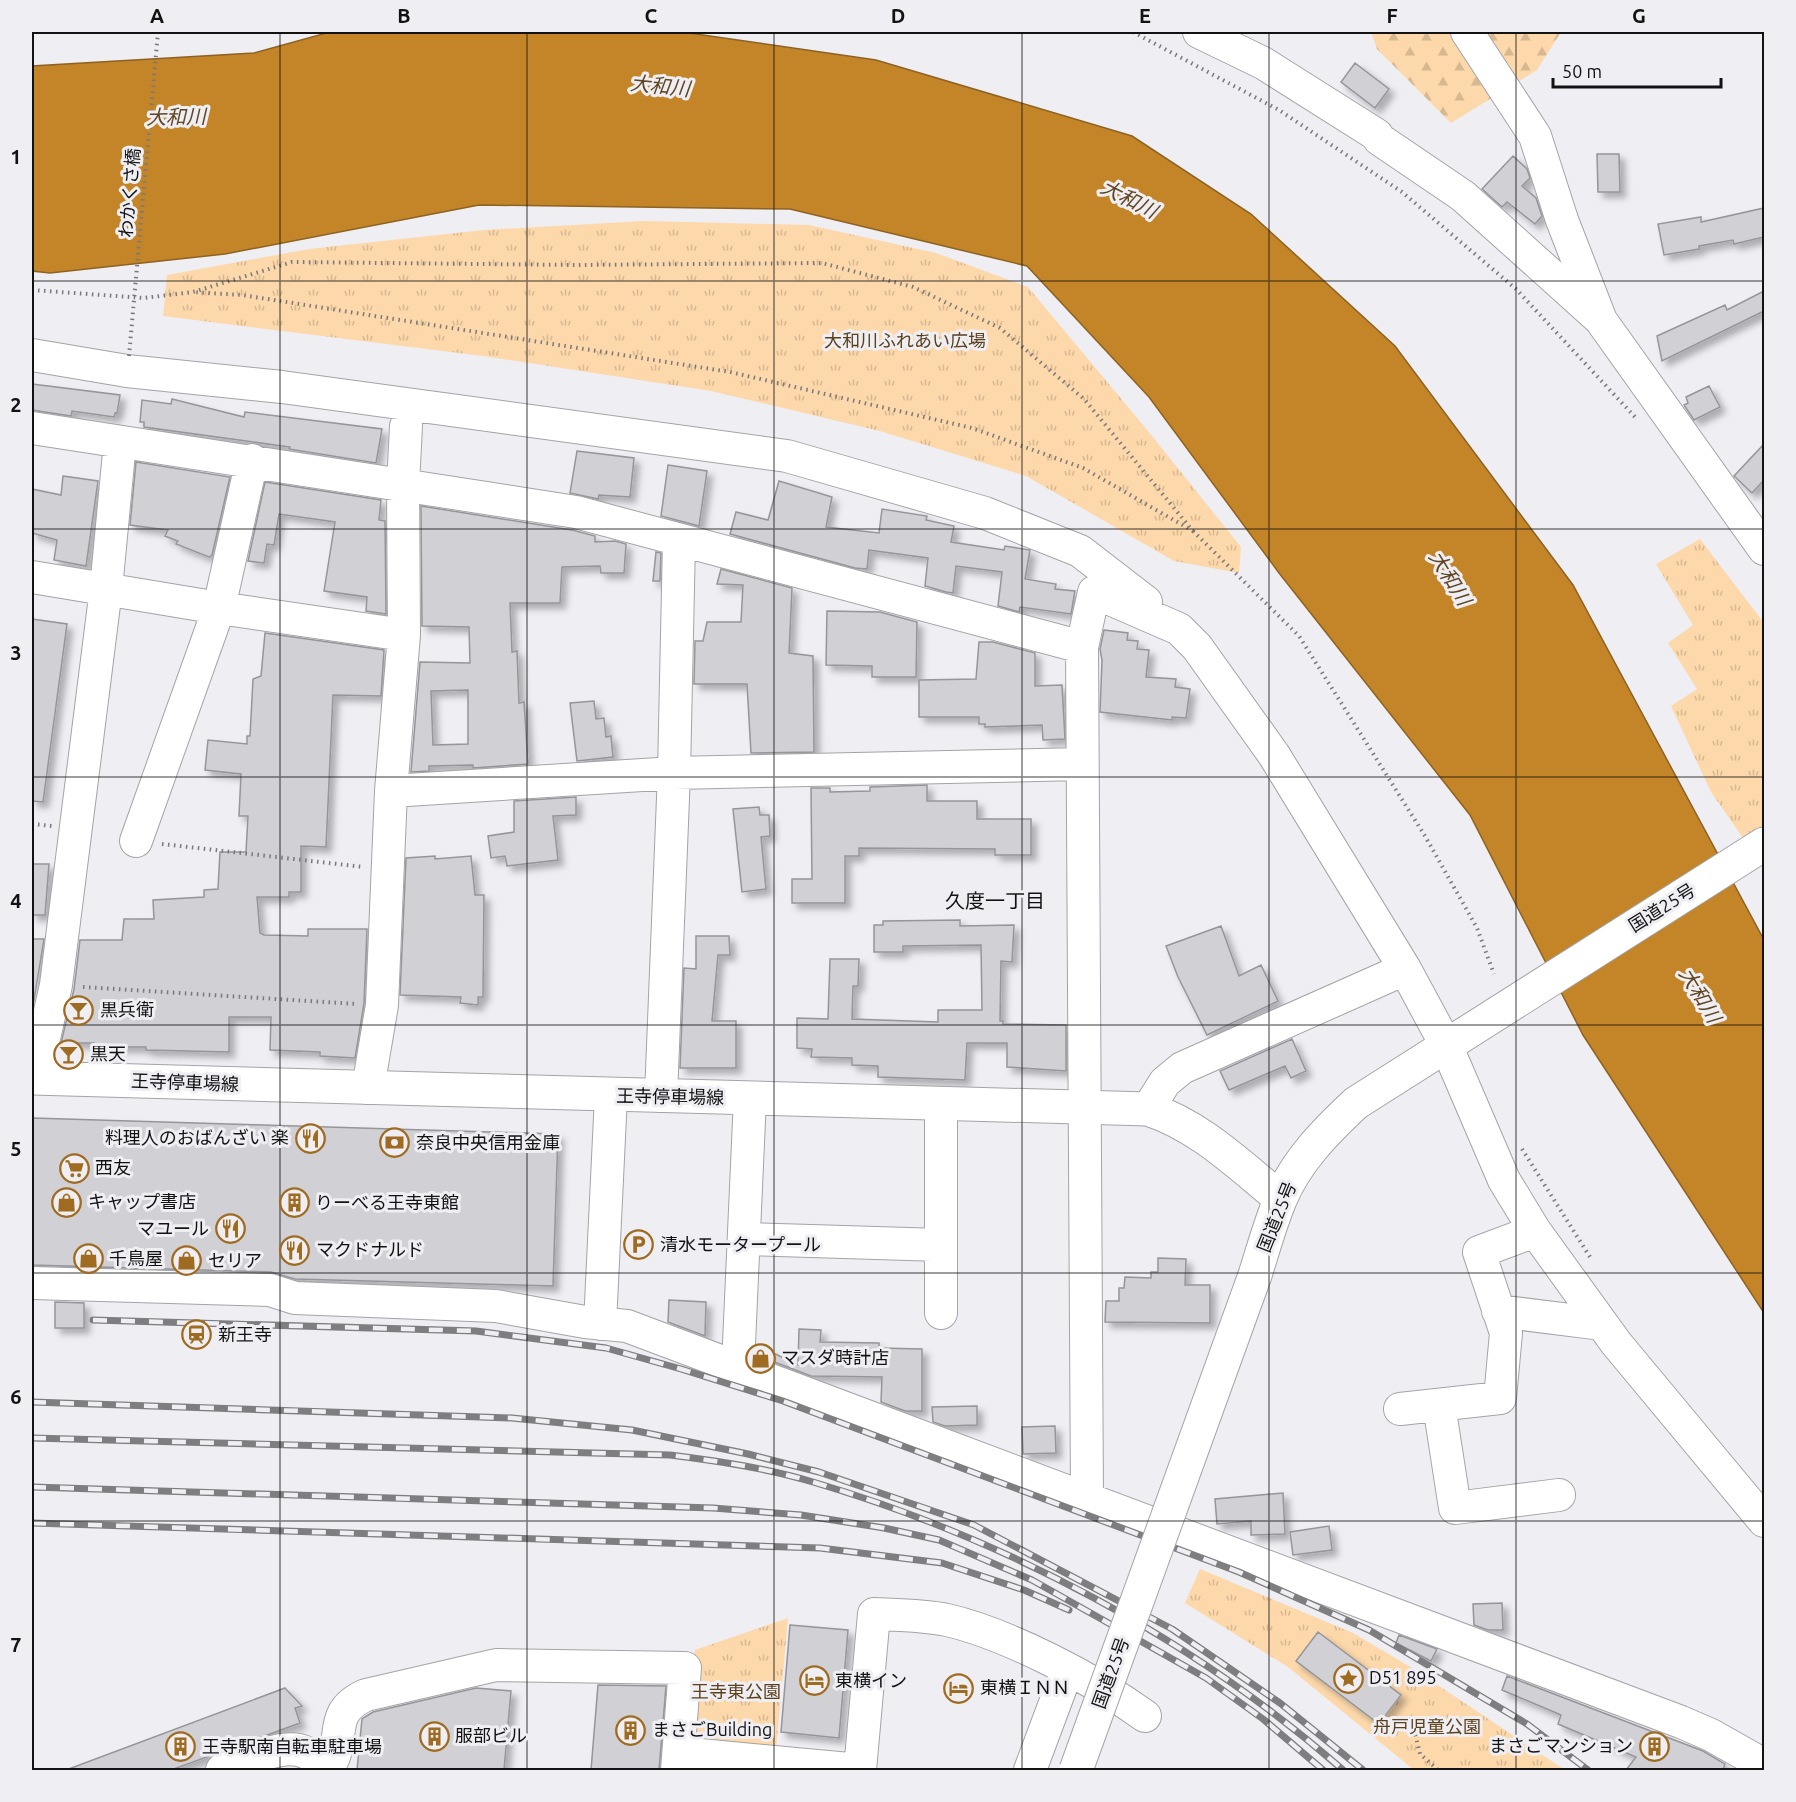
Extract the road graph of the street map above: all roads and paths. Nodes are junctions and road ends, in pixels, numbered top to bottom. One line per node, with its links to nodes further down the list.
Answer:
1 (158, 32): 9 (path, わかくさ橋, bridge)
2 (1133, 32): 10 (path)
3 (1199, 32): 7 (street)
4 (1467, 32): 7 (street)
5 (32, 290): 6 (path)
6 (194, 291): 16 (path); 16 (path)
7 (1600, 319): 18 (street)
8 (32, 355): 22 (street)
9 (129, 356)
10 (1642, 425)
11 (406, 426): 15 (street)
12 (32, 428): 13 (street)
13 (120, 442): 14 (street); 20 (street)
14 (252, 460): 15 (street); 21 (street)
15 (403, 485): 17 (street); 23 (street)
16 (1192, 531): 34 (path)
17 (679, 542): 24 (street); 26 (street)
18 (1764, 549)
19 (32, 577): 20 (street)
20 (106, 589): 21 (street); 29 (street)
21 (219, 608): 23 (street); 30 (street)
22 (1179, 629): 24 (street); 33 (street)
23 (404, 635): 27 (street)
24 (1082, 647): 25 (street)
25 (1082, 764): 26 (street); 44 (street)
26 (675, 773): 27 (street); 41 (street)
27 (391, 791): 32 (street)
28 (32, 824): 29 (path)
29 (76, 828): 35 (street)
30 (136, 841): 32 (path)
31 (1764, 844): 37 (main road, 国道25号)
32 (390, 870): 36 (street)
33 (1405, 969): 37 (street); 45 (street)
34 (1494, 974)
35 (56, 985): 36 (path); 38 (street)
36 (382, 1005): 39 (street)
37 (1454, 1040): 47 (main road, 国道25号); 48 (street)
38 (33, 1078): 39 (main road, 王寺停車場線)
39 (368, 1088): 40 (main road, 王寺停車場線)
40 (611, 1095): 41 (main road, 王寺停車場線); 55 (street)
41 (661, 1096): 42 (main road, 王寺停車場線)
42 (750, 1098): 43 (main road, 王寺停車場線); 49 (street)
43 (941, 1103): 44 (main road, 王寺停車場線); 50 (street)
44 (1084, 1106): 45 (main road, 王寺停車場線); 61 (street)
45 (1148, 1109): 47 (main road, 王寺停車場線)
46 (1519, 1144): 51 (path)
47 (1280, 1198): 73 (main road, 国道25号, bridge)
48 (1535, 1231): 53 (street); 56 (street)
49 (744, 1239): 50 (street); 57 (street)
50 (941, 1245): 54 (street)
51 (1592, 1260)
52 (38, 1283): 55 (street)
53 (1498, 1311): 56 (street); 58 (street)
54 (941, 1312)
55 (600, 1324): 57 (street)
56 (1602, 1324): 62 (street)
57 (738, 1366): 61 (street)
58 (1439, 1405): 59 (street); 60 (street)
59 (1400, 1410)
60 (1559, 1494)
61 (1087, 1499): 67 (street)
62 (1764, 1521)
63 (1067, 1671): 64 (street); 71 (street); 72 (street)
64 (1145, 1716)
65 (1414, 1729): 74 (path)
66 (678, 1762): 70 (street); 71 (street)
67 (1764, 1765)
68 (222, 1770): 69 (street)
69 (321, 1770)
70 (327, 1770)
71 (860, 1770)
72 (1030, 1770)
73 (1076, 1770)
74 (1438, 1770)

